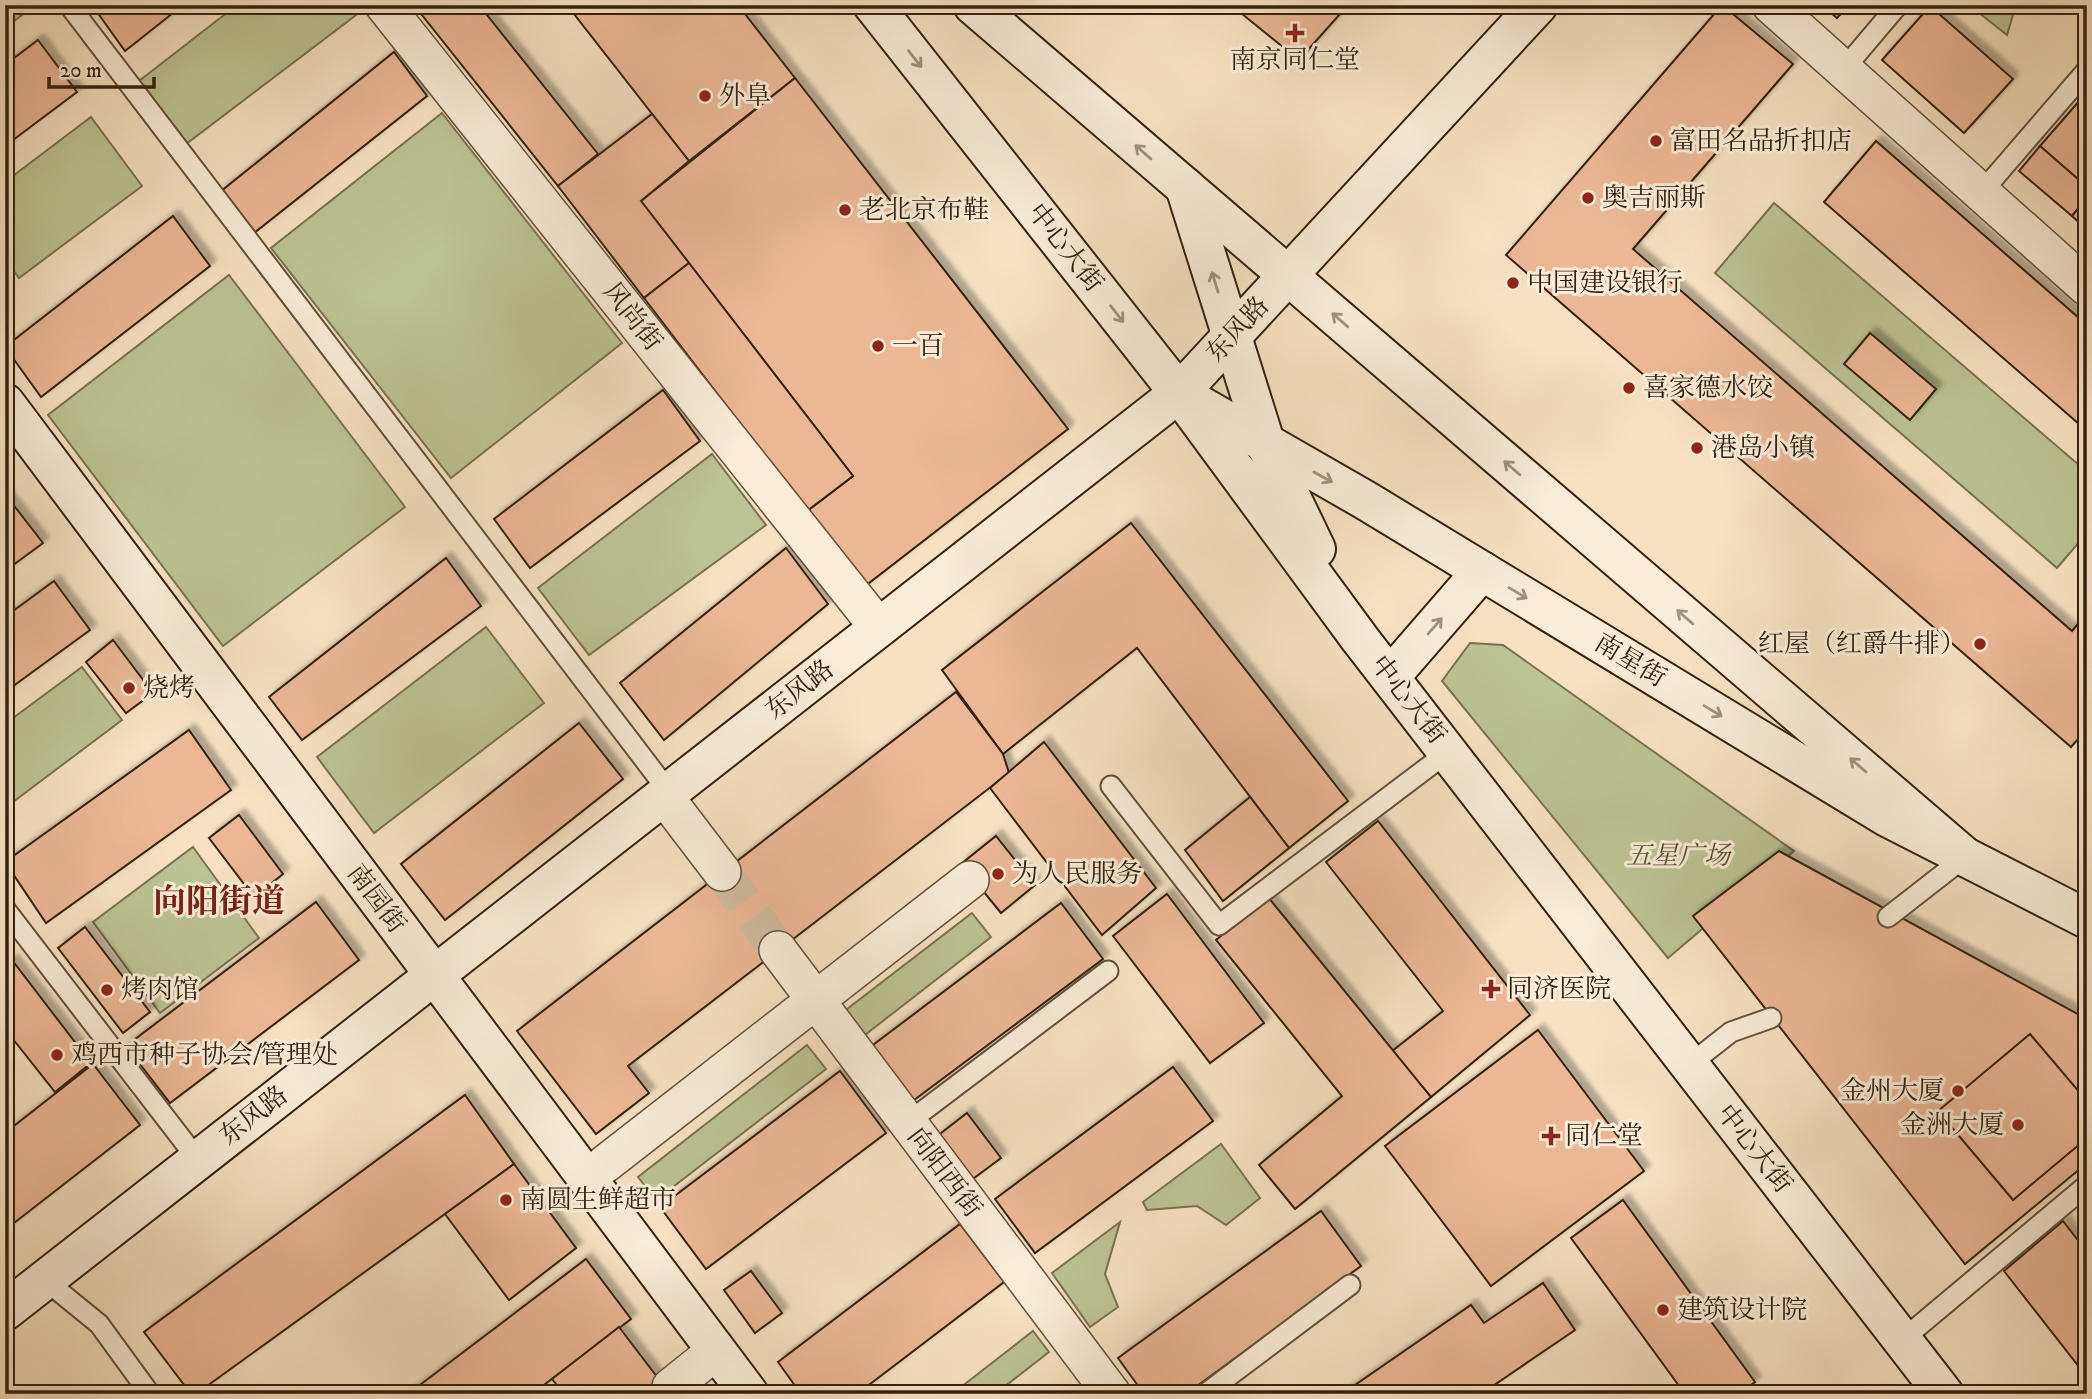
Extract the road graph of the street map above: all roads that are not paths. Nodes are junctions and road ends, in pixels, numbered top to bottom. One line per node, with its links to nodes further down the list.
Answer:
1 (69, 5): 24 (lane)
2 (384, 5): 19 (street, 风尚街)
3 (873, 5): 15 (street, 中心大街, one-way to 15)
4 (973, 5): 10 (street, one-way to 4)
5 (1538, 5): 12 (street, 东风路)
6 (1771, 5): 8 (street)
7 (1898, 5): 8 (lane)
8 (1843, 70): 11 (street)
9 (2087, 70): 11 (lane)
10 (1185, 187): 12 (street); 14 (street, one-way to 10)
11 (1981, 193): 13 (street)
12 (1288, 276): 14 (street, 东风路); 25 (street, one-way to 12)
13 (2087, 288)
14 (1232, 337): 15 (street, 东风路); 17 (street)
15 (1179, 393): 17 (street, 南星街); 19 (street, 东风路); 20 (street, 中心大街)
16 (5, 403): 33 (street, 南园街)
17 (1266, 445): 18 (street, 南星街, one-way to 18); 20 (street)
18 (1482, 571): 21 (street, one-way to 18); 25 (street, 南星街, one-way to 25)
19 (879, 628): 24 (street, 东风路)
20 (1360, 639): 21 (street, 中心大街)
21 (1390, 677): 22 (street, 中心大街)
22 (1448, 752): 23 (lane); 36 (street, 中心大街)
23 (1111, 786)
24 (667, 794): 26 (street); 33 (street, 东风路)
25 (1965, 857): 29 (lane); 30 (street, 南星街)
26 (722, 873)
27 (970, 880): 34 (street)
28 (5, 909): 38 (lane)
29 (1888, 917)
30 (2087, 919)
31 (778, 950): 34 (street, 向阳西街)
32 (1108, 971): 37 (lane)
33 (433, 976): 38 (street, 东风路); 45 (street, 南园街)
34 (816, 1001): 37 (street, 向阳西街); 39 (street)
35 (1771, 1018): 36 (lane)
36 (1689, 1065): 44 (street, 中心大街)
37 (907, 1123): 49 (street, 向阳西街)
38 (198, 1160): 41 (street, 东风路)
39 (605, 1164)
40 (2087, 1185): 44 (lane)
41 (46, 1280): 43 (street, 东风路); 47 (lane)
42 (1350, 1285): 50 (lane)
43 (5, 1311)
44 (1902, 1340): 51 (street, 中心大街)
45 (716, 1351): 46 (street); 48 (street, 南园街)
46 (671, 1387)
47 (150, 1394)
48 (749, 1394)
49 (1112, 1394)
50 (1205, 1394)
51 (1944, 1394)

